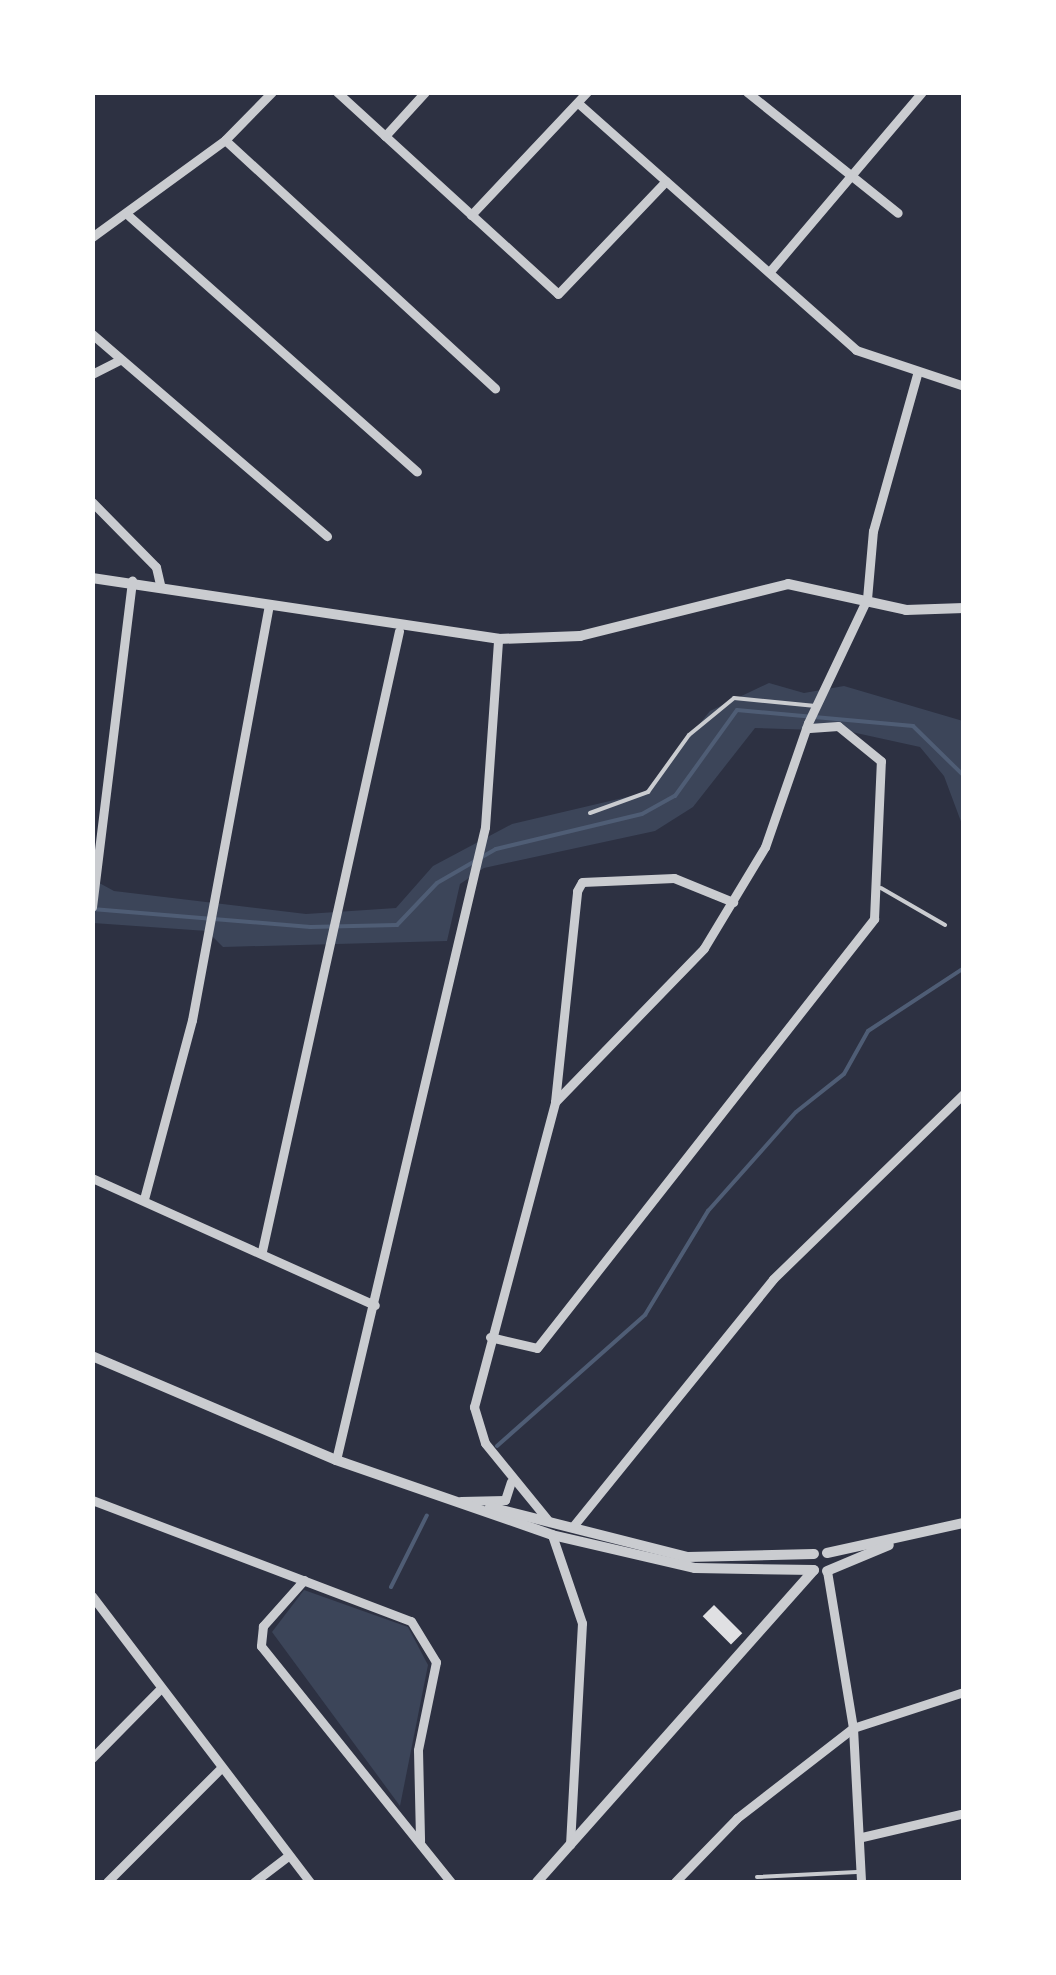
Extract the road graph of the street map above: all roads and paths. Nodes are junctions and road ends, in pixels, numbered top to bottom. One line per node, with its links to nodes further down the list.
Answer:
1 (272, 92): 9 (street)
2 (338, 92): 8 (street)
3 (425, 92): 8 (street)
4 (587, 92): 7 (street)
5 (748, 92): 11 (street)
6 (922, 92): 11 (street)
7 (578, 104): 10 (street); 13 (street)
8 (385, 136): 13 (street)
9 (225, 140): 14 (street); 22 (street)
10 (666, 182): 13 (street); 16 (street)
11 (850, 182): 12 (street); 16 (street)
12 (898, 213)
13 (471, 215)
14 (129, 216): 15 (street); 23 (street)
15 (92, 237)
16 (771, 270): 20 (street)
17 (92, 334): 18 (street)
18 (120, 360): 19 (street); 25 (street)
19 (92, 374)
20 (917, 374): 21 (street); 29 (street)
21 (964, 386)
22 (495, 388)
23 (417, 472)
24 (92, 502): 28 (street)
25 (327, 536)
26 (92, 578): 27 (street)
27 (132, 580): 28 (street); 38 (street)
28 (160, 585): 30 (street)
29 (866, 599): 31 (street); 33 (street); 34 (street)
30 (268, 608): 32 (street); 45 (street)
31 (964, 608)
32 (399, 631): 33 (street); 46 (street)
33 (498, 640): 47 (street)
34 (815, 707): 35 (street); 36 (lane)
35 (807, 725): 37 (street); 39 (street)
36 (590, 813)
37 (881, 888): 41 (lane); 48 (street)
38 (93, 900): 40 (street)
39 (733, 902): 43 (street); 43 (street)
40 (92, 907)
41 (944, 925)
42 (964, 1092): 56 (street)
43 (555, 1102): 48 (street)
44 (92, 1178): 45 (street)
45 (144, 1199): 46 (street)
46 (262, 1251): 47 (street)
47 (375, 1305): 50 (street)
48 (490, 1337): 51 (street)
49 (92, 1356): 50 (street)
50 (336, 1460): 53 (street)
51 (511, 1480): 53 (street); 54 (street)
52 (92, 1500): 63 (street)
53 (460, 1501): 54 (street); 57 (street)
54 (547, 1519): 56 (street); 57 (street)
55 (964, 1523): 58 (street)
56 (574, 1524): 59 (street)
57 (552, 1535): 61 (street); 73 (street)
58 (913, 1535): 60 (street); 62 (street)
59 (814, 1554): 60 (street); 61 (street)
60 (827, 1554): 62 (street)
61 (814, 1570): 62 (street); 73 (street)
62 (827, 1571): 67 (street)
63 (304, 1580): 72 (street); 72 (street)
64 (92, 1596): 65 (street)
65 (159, 1690): 68 (street); 69 (street)
66 (964, 1692): 67 (street)
67 (853, 1728): 71 (street); 82 (street)
68 (92, 1758)
69 (220, 1769): 74 (street); 77 (street)
70 (964, 1813): 71 (street)
71 (862, 1837): 76 (street)
72 (420, 1842): 80 (street)
73 (570, 1845): 81 (street)
74 (288, 1856): 78 (street); 79 (street)
75 (757, 1877): 76 (lane)
76 (861, 1877)
77 (107, 1882)
78 (254, 1882)
79 (310, 1882)
80 (451, 1882)
81 (537, 1882)
82 (675, 1882)

